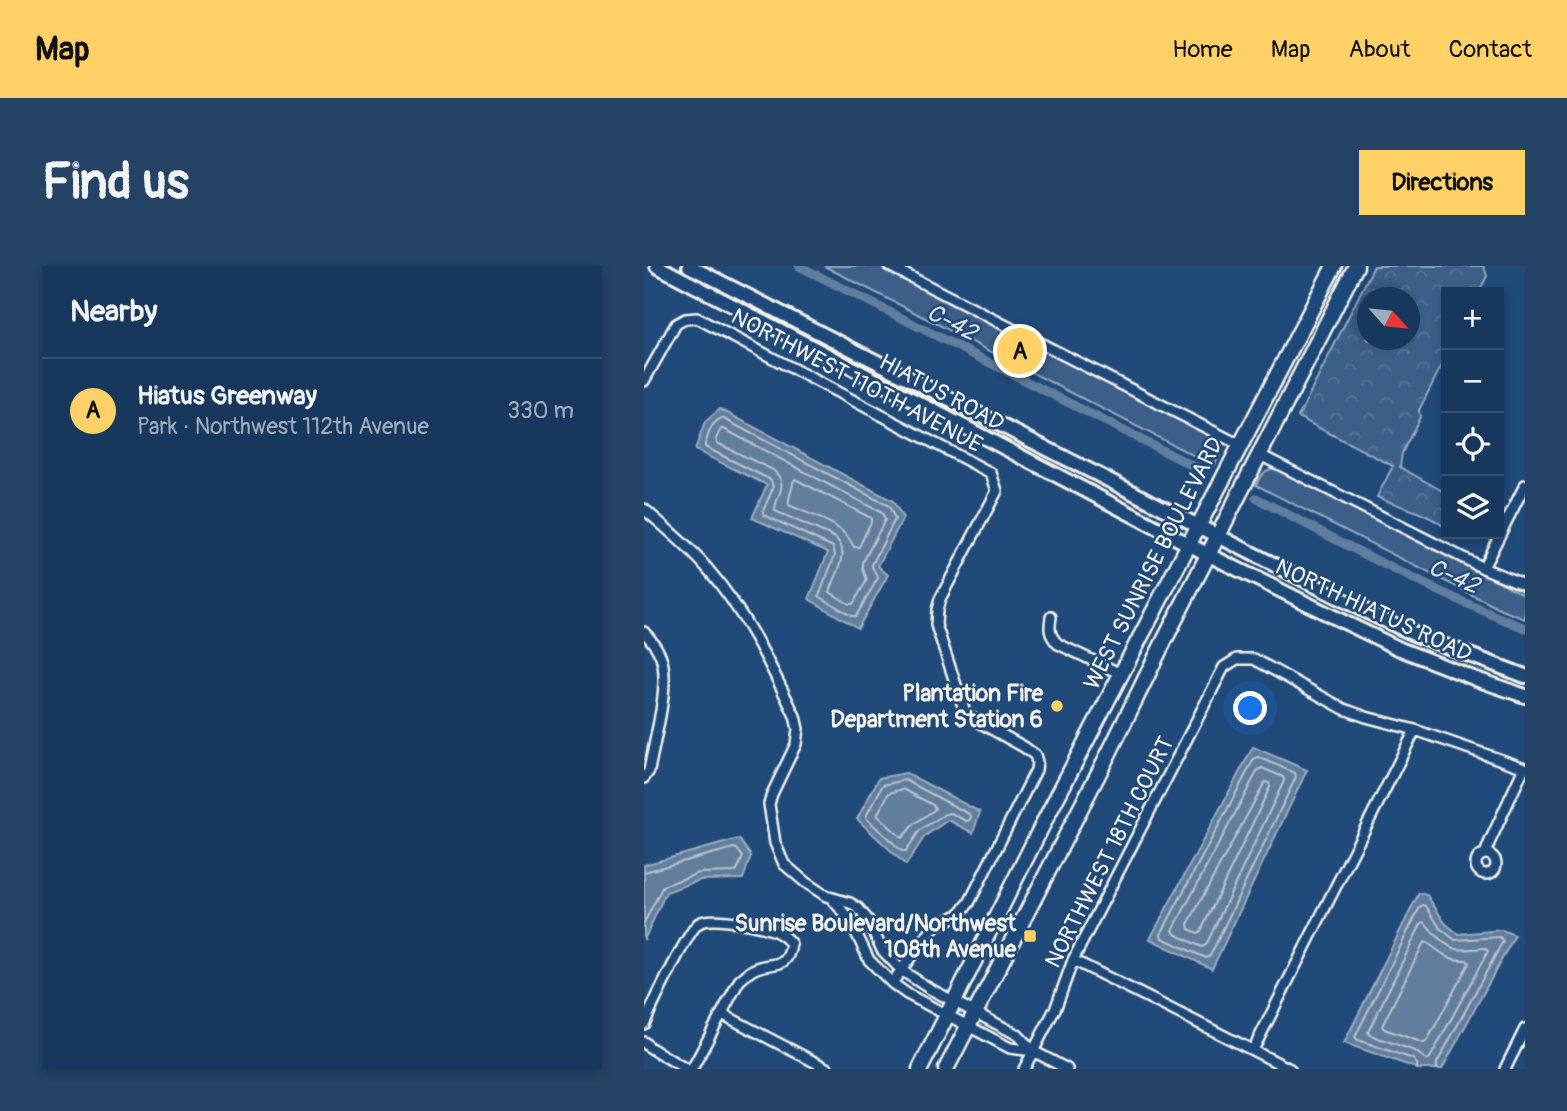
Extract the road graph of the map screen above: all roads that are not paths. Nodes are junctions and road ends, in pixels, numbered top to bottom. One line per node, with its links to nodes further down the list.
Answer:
1 (657, 266): 14 (main road, HIATUS ROAD)
2 (689, 266): 12 (main road, HIATUS ROAD)
3 (889, 266): 6 (street)
4 (1334, 266): 8 (highway, WEST SUNRISE BOULEVARD)
5 (1356, 266): 9 (highway, WEST SUNRISE BOULEVARD)
6 (903, 269): 8 (street)
7 (644, 381): 29 (street, NORTHWEST 110TH AVENUE)
8 (1240, 445): 12 (highway, WEST SUNRISE BOULEVARD)
9 (1260, 455): 13 (highway, WEST SUNRISE BOULEVARD); 16 (street)
10 (1525, 485): 16 (street)
11 (644, 509): 27 (street)
12 (1197, 527): 13 (main road, HIATUS ROAD); 14 (highway, WEST SUNRISE BOULEVARD)
13 (1218, 537): 15 (highway, WEST SUNRISE BOULEVARD); 21 (main road, NORTH HIATUS ROAD)
14 (1188, 544): 15 (main road, HIATUS ROAD); 20 (highway, WEST SUNRISE BOULEVARD)
15 (1209, 555): 22 (main road, NORTH HIATUS ROAD); 34 (highway, WEST SUNRISE BOULEVARD)
16 (1483, 568): 17 (street)
17 (1525, 585)
18 (1051, 617): 20 (street)
19 (644, 632): 25 (street)
20 (1121, 674): 31 (highway, WEST SUNRISE BOULEVARD)
21 (1525, 676)
22 (1525, 696)
23 (1415, 730): 24 (street); 28 (street, NORTHWEST 18TH COURT); 38 (street)
24 (1525, 768): 26 (street)
25 (644, 778)
26 (1485, 854)
27 (832, 899): 29 (street); 30 (street)
28 (1073, 960): 38 (street); 39 (street, NORTHWEST 18TH COURT)
29 (901, 970): 30 (street); 31 (street)
30 (892, 983): 33 (street)
31 (954, 1001): 33 (highway, WEST SUNRISE BOULEVARD); 34 (street)
32 (722, 1014): 35 (street); 41 (street); 42 (street)
33 (947, 1016): 34 (street); 43 (highway, WEST SUNRISE BOULEVARD)
34 (971, 1019): 39 (street); 39 (street); 44 (highway, WEST SUNRISE BOULEVARD)
35 (644, 1024)
36 (1525, 1029): 48 (street)
37 (644, 1042): 40 (street)
38 (1253, 1050): 47 (street)
39 (1033, 1051): 45 (street, NORTHWEST 18TH COURT); 46 (street)
40 (686, 1069)
41 (692, 1069)
42 (828, 1069)
43 (920, 1069)
44 (946, 1069)
45 (1024, 1069)
46 (1067, 1069)
47 (1290, 1069)
48 (1505, 1069)

